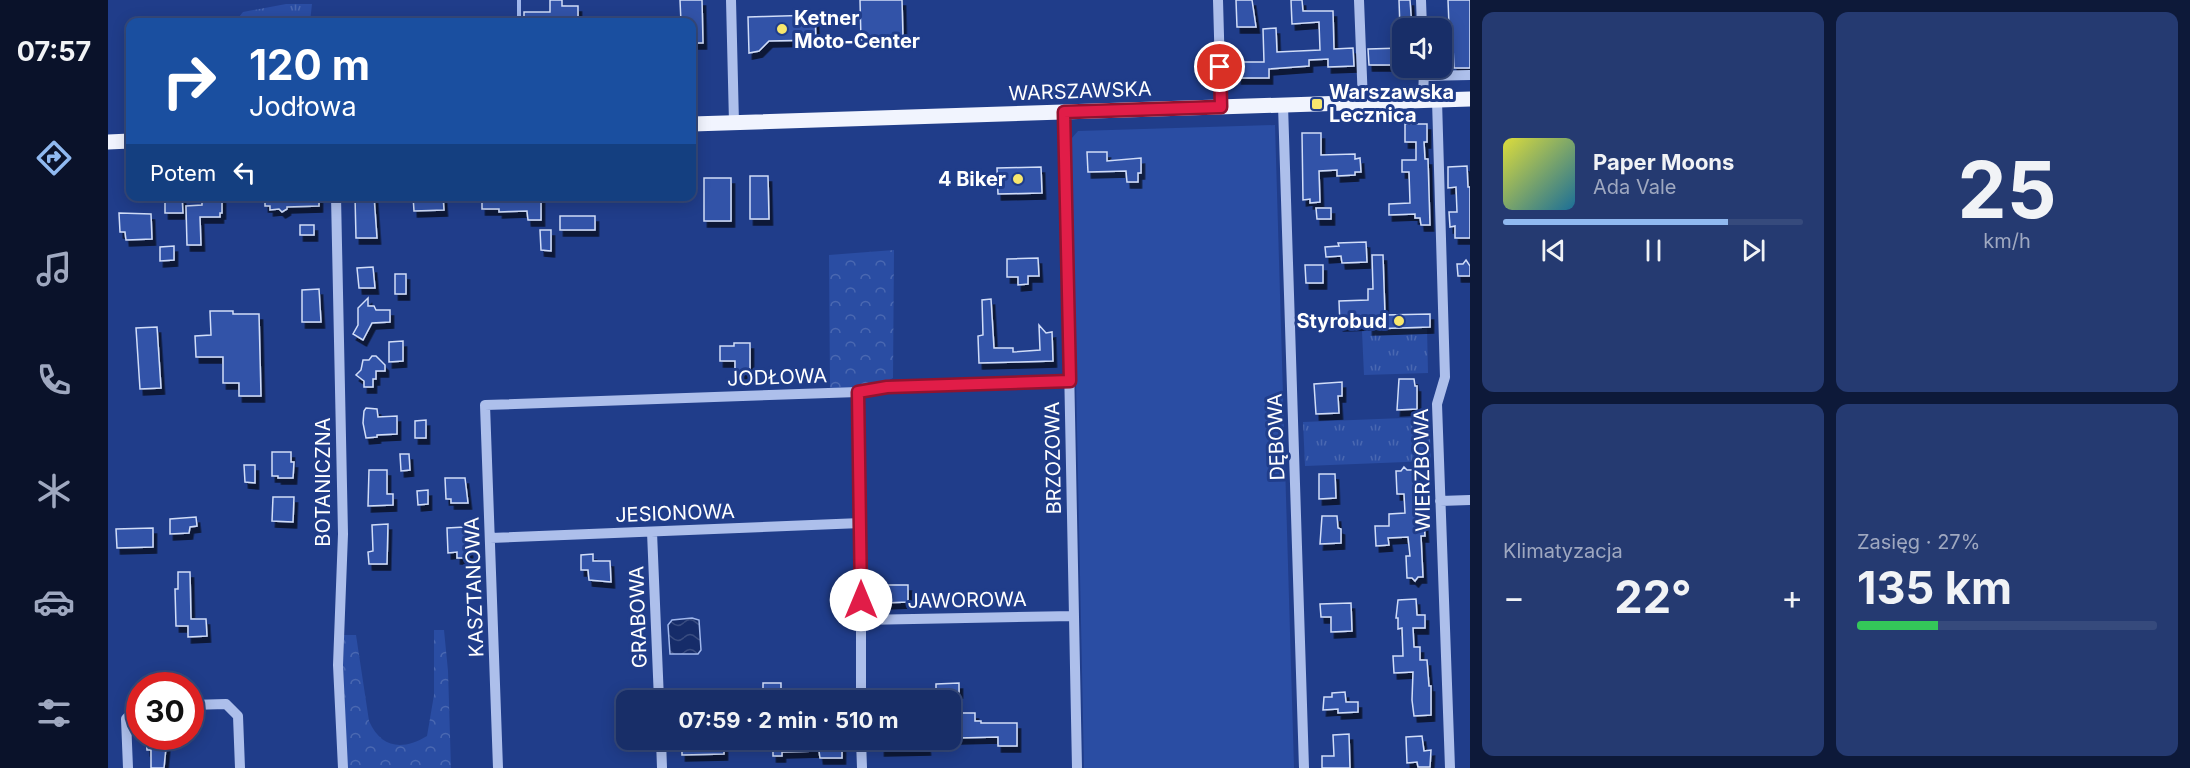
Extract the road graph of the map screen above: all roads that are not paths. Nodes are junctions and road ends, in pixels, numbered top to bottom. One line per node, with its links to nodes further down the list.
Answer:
1 (731, 0): 15 (street)
2 (1218, 0): 13 (street)
3 (1359, 0): 11 (street)
4 (1421, 0): 5 (street)
5 (1422, 18)
6 (1452, 74): 7 (street)
7 (1470, 75)
8 (1424, 78): 10 (street, WIERZBOWA)
9 (1470, 99): 10 (main road, WARSZAWSKA)
10 (1430, 101): 11 (main road, WARSZAWSKA); 24 (street, WIERZBOWA)
11 (1363, 103): 12 (main road, WARSZAWSKA)
12 (1283, 105): 13 (main road, WARSZAWSKA); 43 (street, DĘBOWA)
13 (1221, 107): 14 (main road, WARSZAWSKA)
14 (1064, 112): 15 (main road, WARSZAWSKA); 20 (street, BRZOZOWA)
15 (734, 123): 16 (main road, WARSZAWSKA)
16 (696, 124)
17 (126, 141): 18 (main road)
18 (108, 142)
19 (336, 201): 38 (street, BOTANICZNA)
20 (1070, 381): 21 (street, JODŁOWA); 28 (street, BRZOZOWA)
21 (858, 392): 22 (street, JODŁOWA); 25 (street)
22 (485, 405): 27 (street, KASZTANOWA)
23 (1470, 500): 24 (street)
24 (1440, 501): 44 (street, WIERZBOWA)
25 (861, 523): 26 (street, JESIONOWA); 29 (street)
26 (652, 532): 27 (street, JESIONOWA); 30 (street, GRABOWA)
27 (490, 538): 39 (street, KASZTANOWA)
28 (1074, 616): 29 (street, JAWOROWA); 42 (street, BRZOZOWA)
29 (861, 620): 31 (street)
30 (659, 690)
31 (861, 690)
32 (204, 705): 37 (street)
33 (127, 750): 36 (street)
34 (661, 750): 40 (street)
35 (861, 750): 41 (street)
36 (128, 768)
37 (240, 768)
38 (343, 768)
39 (498, 768)
40 (662, 768)
41 (862, 768)
42 (1077, 768)
43 (1304, 768)
44 (1450, 768)

